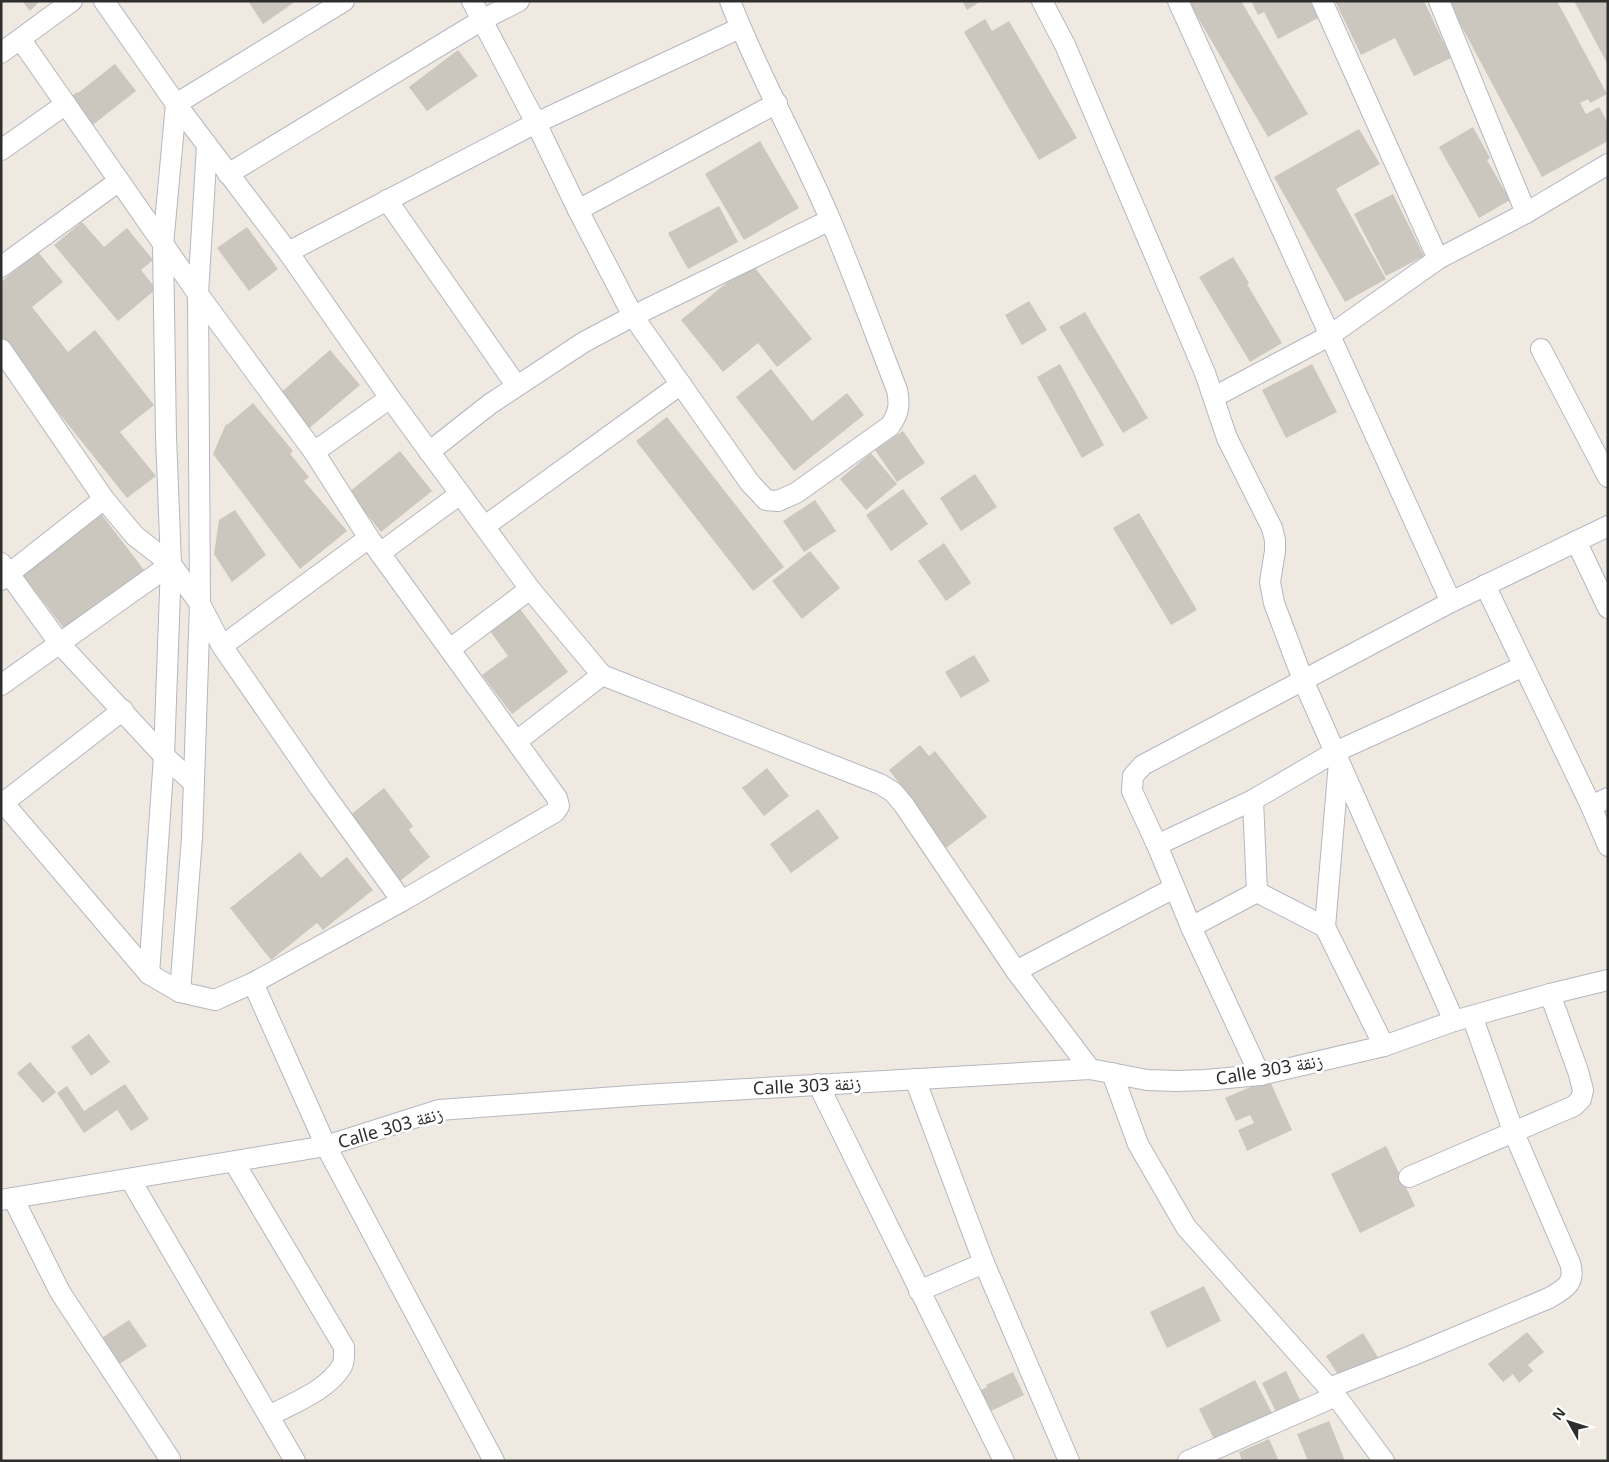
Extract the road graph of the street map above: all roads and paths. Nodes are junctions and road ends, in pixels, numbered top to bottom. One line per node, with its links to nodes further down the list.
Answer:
1 (72, 1): 13 (street)
2 (104, 1): 17 (street)
3 (344, 1): 17 (street)
4 (472, 1): 11 (street)
5 (519, 1): 11 (street)
6 (730, 1): 12 (street)
7 (1042, 1): 39 (street)
8 (1178, 1): 34 (street)
9 (1322, 1): 30 (street)
10 (1439, 1): 26 (street)
11 (482, 20): 18 (street); 22 (street)
12 (740, 28): 15 (street); 18 (street)
13 (21, 40): 14 (street); 16 (street)
14 (1, 53)
15 (776, 103): 25 (street); 27 (street)
16 (66, 104): 20 (street); 23 (street)
17 (176, 104): 19 (street); 28 (street)
18 (536, 122): 24 (street); 25 (street)
19 (206, 146): 22 (street); 32 (street)
20 (1, 150)
21 (1608, 164): 26 (street)
22 (228, 174): 29 (street)
23 (119, 181): 28 (street); 31 (street)
24 (387, 200): 29 (street); 38 (street)
25 (578, 210): 33 (street)
26 (1526, 213): 30 (street)
27 (830, 220): 33 (street); 37 (street)
28 (164, 245): 32 (street); 50 (street)
29 (288, 252): 40 (street)
30 (1438, 259): 34 (street)
31 (1, 267)
32 (198, 294): 41 (street); 55 (street)
33 (633, 316): 37 (street); 38 (street)
34 (1330, 336): 39 (street); 54 (street)
35 (1, 349): 45 (street)
36 (1541, 349): 43 (street)
37 (681, 384): 46 (street)
38 (516, 385): 42 (street)
39 (1214, 397): 62 (street)
40 (390, 398): 41 (street); 42 (street)
41 (314, 452): 49 (street)
42 (429, 452): 44 (street)
43 (1608, 477)
44 (460, 494): 46 (street); 49 (street)
45 (104, 499): 50 (street); 51 (street)
46 (485, 526): 53 (street)
47 (1608, 526): 48 (street)
48 (1576, 541): 52 (street); 56 (street)
49 (374, 546): 58 (street); 59 (street)
50 (171, 564): 55 (street); 57 (street); 66 (street)
51 (4, 572): 57 (street)
52 (1485, 585): 54 (street); 60 (street)
53 (530, 589): 59 (street); 61 (street)
54 (1451, 602): 62 (street)
55 (200, 604): 58 (street); 68 (street)
56 (1608, 608)
57 (60, 644): 63 (street); 64 (street)
58 (222, 646): 76 (street)
59 (450, 649): 65 (street)
60 (1524, 666): 67 (street); 71 (street)
61 (602, 675): 65 (street); 79 (street)
62 (1303, 680): 67 (street); 72 (street)
63 (1, 685)
64 (123, 710): 66 (street); 70 (street)
65 (517, 742): 76 (street)
66 (164, 756): 68 (street); 80 (street)
67 (1337, 757): 69 (street); 78 (street); 85 (street)
68 (194, 783): 83 (street)
69 (1253, 800): 72 (street); 75 (street)
70 (2, 802): 80 (street)
71 (1599, 802): 73 (street)
72 (1157, 845): 74 (street)
73 (1608, 846)
74 (1174, 888): 77 (street); 79 (street)
75 (1257, 892): 77 (street); 78 (street)
76 (402, 901): 82 (street)
77 (1191, 927): 89 (street)
78 (1325, 928): 86 (street)
79 (1016, 970): 87 (street)
80 (150, 974): 83 (street)
81 (1608, 980): 84 (street, Calle 303 زنقة)
82 (253, 984): 83 (street); 93 (street)
83 (180, 992)
84 (1550, 994): 85 (street, Calle 303 زنقة); 92 (street)
85 (1463, 1019): 86 (street, Calle 303 زنقة); 92 (street)
86 (1384, 1046): 89 (street, Calle 303 زنقة)
87 (1090, 1068): 88 (street, Calle 303 زنقة); 90 (street, Calle 303 زنقة)
88 (1112, 1073): 89 (street, Calle 303 زنقة); 100 (street)
89 (1260, 1074)
90 (915, 1079): 91 (street, Calle 303 زنقة); 98 (street)
91 (818, 1084): 93 (street, Calle 303 زنقة); 99 (street)
92 (1514, 1133): 95 (street); 100 (street)
93 (326, 1146): 94 (street, Calle 303 زنقة); 104 (street)
94 (234, 1162): 96 (street, Calle 303 زنقة); 101 (street)
95 (1409, 1177)
96 (130, 1178): 97 (street, Calle 303 زنقة); 101 (street)
97 (7, 1198): 102 (street)
98 (984, 1263): 99 (street); 106 (street)
99 (919, 1291): 105 (street)
100 (1333, 1392): 107 (street); 108 (street)
101 (269, 1416): 103 (street)
102 (170, 1459)
103 (295, 1461)
104 (494, 1461)
105 (1004, 1461)
106 (1069, 1461)
107 (1188, 1461)
108 (1384, 1461)

